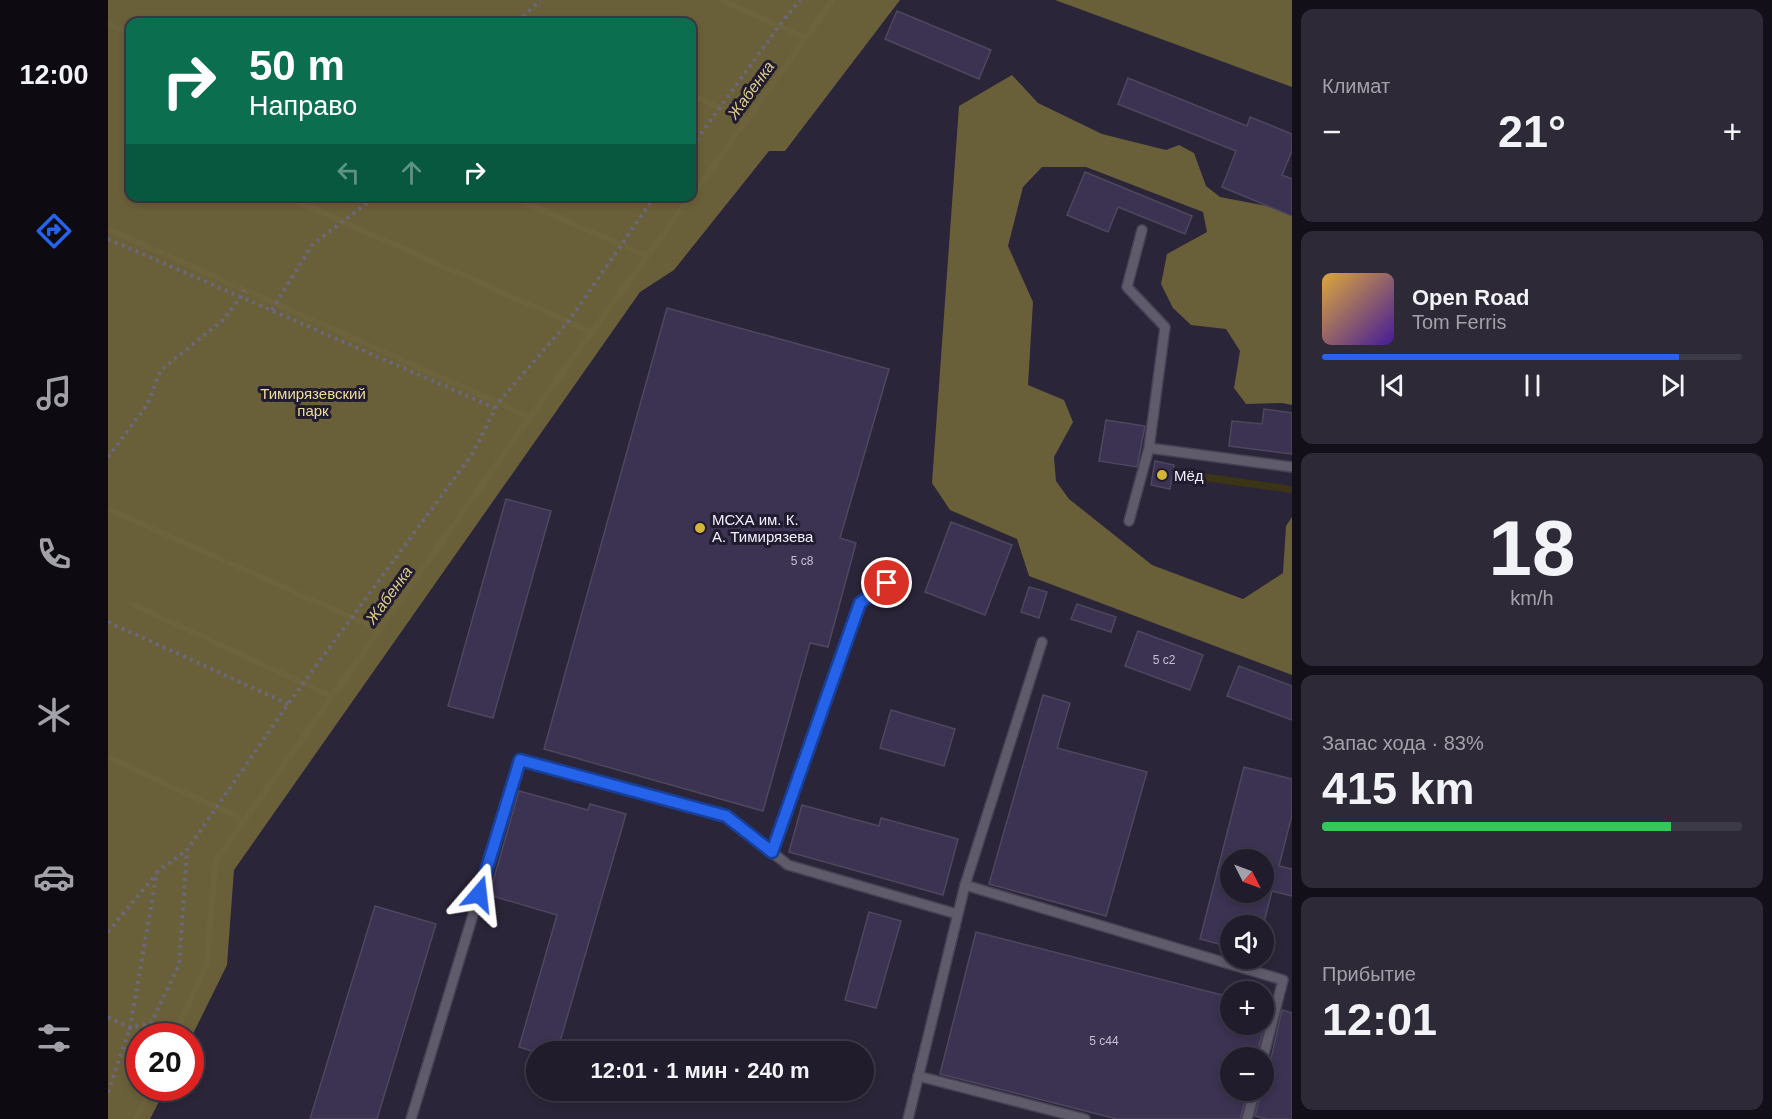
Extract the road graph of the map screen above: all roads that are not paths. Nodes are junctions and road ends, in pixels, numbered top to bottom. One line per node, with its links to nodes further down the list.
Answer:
1 (1142, 230): 2 (lane)
2 (1149, 448): 3 (lane); 4 (lane)
3 (1292, 467)
4 (1129, 521)
5 (887, 583): 7 (lane)
6 (1042, 642): 8 (lane)
7 (772, 852): 9 (lane); 13 (lane)
8 (965, 885): 9 (lane); 10 (lane)
9 (957, 914): 11 (lane)
10 (1266, 1047)
11 (918, 1076): 14 (lane); 15 (lane)
12 (1252, 1101): 16 (lane)
13 (411, 1119)
14 (908, 1119)
15 (1085, 1119)
16 (1247, 1119)

